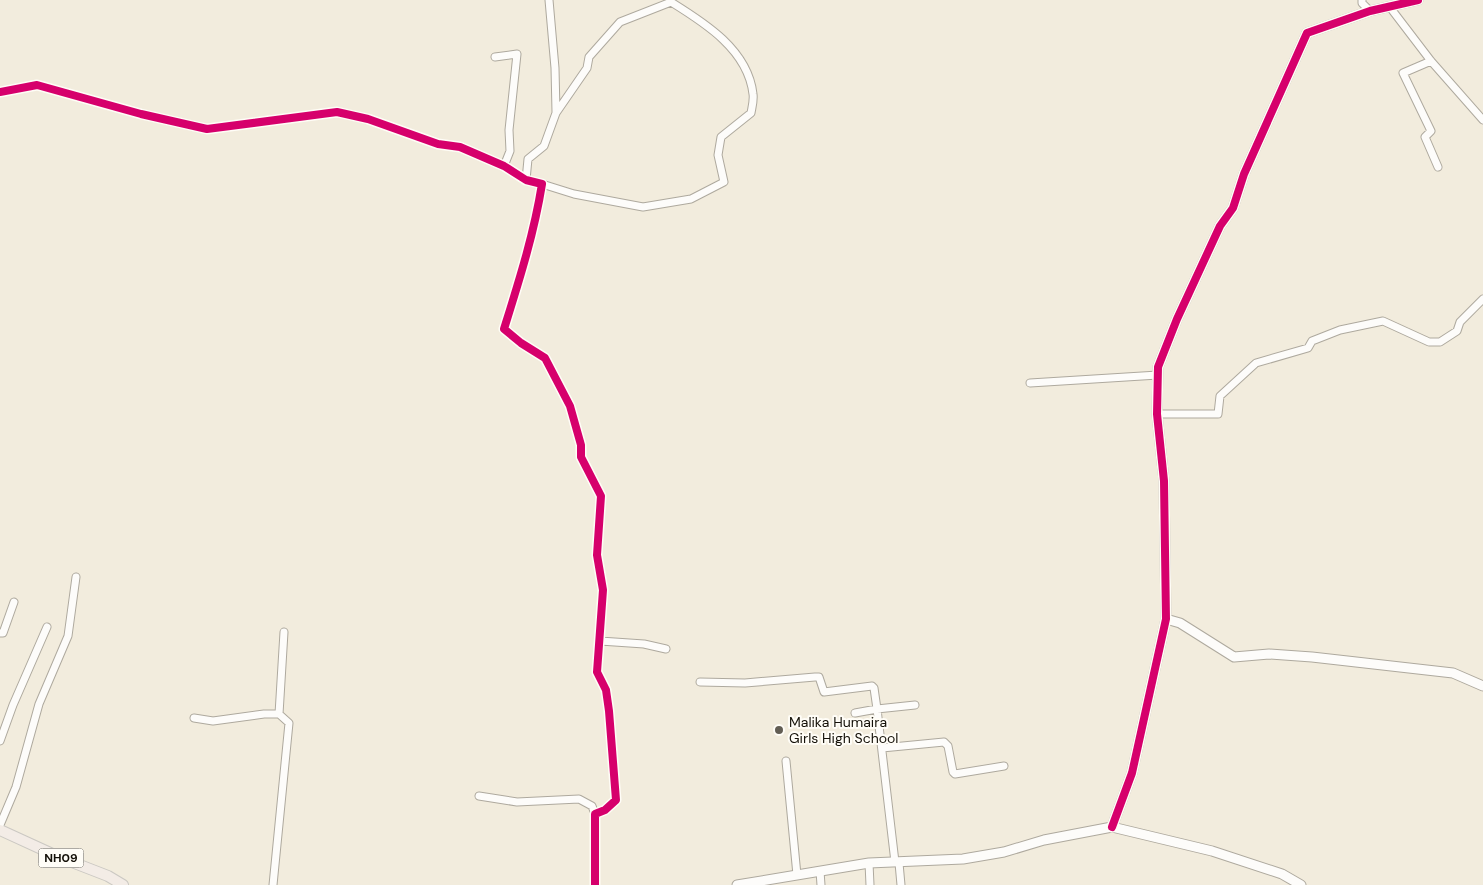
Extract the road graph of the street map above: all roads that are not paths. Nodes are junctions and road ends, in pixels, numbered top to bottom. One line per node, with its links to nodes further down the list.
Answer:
1 (550, 0): 9 (street)
2 (1362, 0): 5 (street)
3 (1418, 0): 4 (street)
4 (1389, 6): 5 (street); 7 (street)
5 (1370, 11): 16 (street)
6 (495, 57): 11 (street)
7 (1431, 61): 10 (street); 12 (street)
8 (0, 92): 11 (street)
9 (556, 113): 13 (street); 14 (street)
10 (1483, 120)
11 (504, 166): 13 (street)
12 (1438, 167)
13 (526, 180): 14 (street)
14 (542, 184): 25 (street)
15 (1483, 299): 18 (street)
16 (1158, 375): 17 (street); 18 (street)
17 (1030, 383)
18 (1157, 414): 21 (street)
19 (76, 577): 40 (street)
20 (14, 602): 24 (street)
21 (1166, 620): 28 (street); 41 (street)
22 (47, 627): 34 (street)
23 (284, 632): 32 (street)
24 (0, 633)
25 (600, 641): 26 (street); 39 (street)
26 (666, 649)
27 (700, 682): 30 (street)
28 (1483, 686)
29 (916, 705): 30 (street)
30 (877, 709): 31 (street); 35 (street)
31 (855, 713)
32 (279, 714): 33 (street); 48 (street)
33 (194, 718)
34 (0, 741)
35 (882, 748): 37 (street); 43 (street)
36 (786, 761): 46 (street)
37 (1004, 766)
38 (479, 796): 39 (street)
39 (595, 814): 49 (street)
40 (0, 825)
41 (1112, 827): 43 (street); 54 (street)
42 (0, 830): 47 (main road, NH09)
43 (897, 862): 44 (street); 53 (street)
44 (869, 863): 45 (street); 52 (street)
45 (820, 871): 46 (street); 51 (street)
46 (794, 879): 50 (street)
47 (123, 885)
48 (274, 885)
49 (595, 885)
50 (737, 885)
51 (821, 885)
52 (870, 885)
53 (900, 885)
54 (1301, 885)

